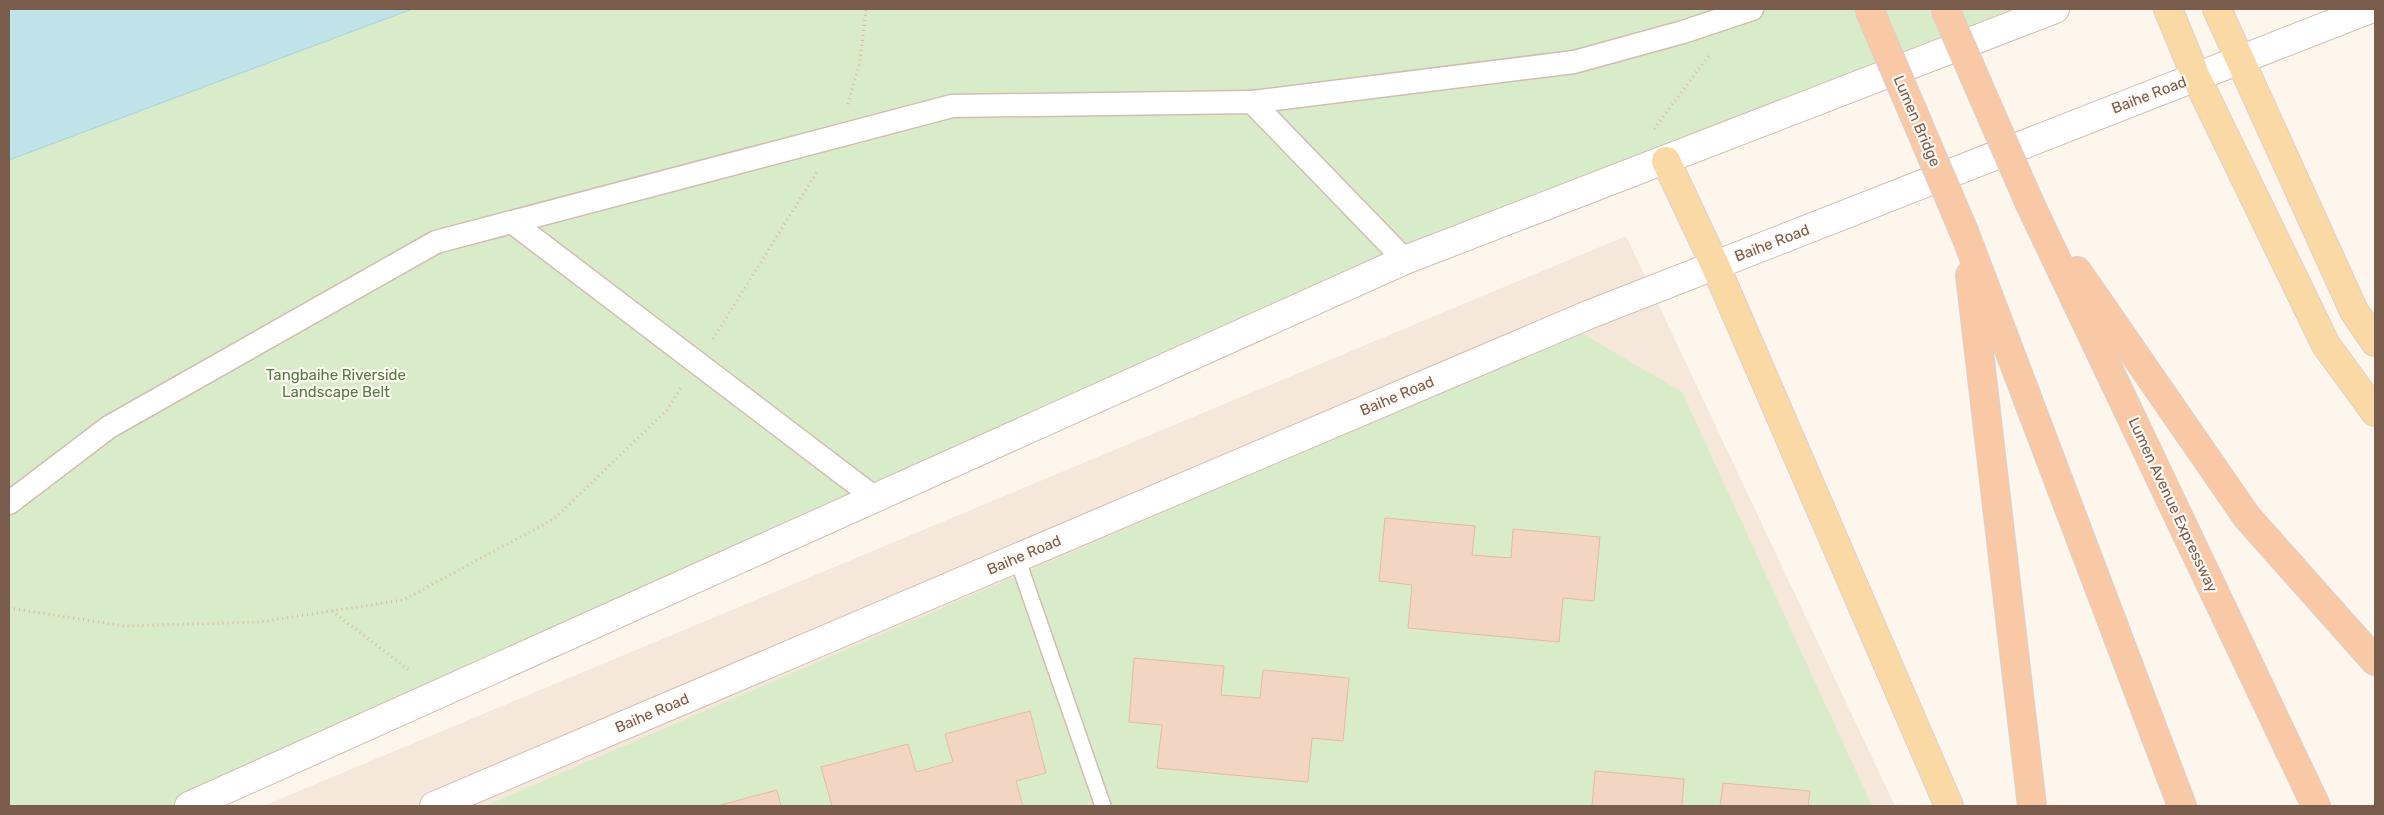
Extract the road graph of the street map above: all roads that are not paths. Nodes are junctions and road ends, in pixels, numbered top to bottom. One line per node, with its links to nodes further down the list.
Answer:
1 (1752, 9): 10 (street)
2 (1869, 9): 14 (highway, Lumen Bridge, bridge)
3 (1945, 9): 12 (highway, bridge)
4 (2055, 9): 11 (street)
5 (2168, 9): 9 (main road)
6 (2217, 9): 8 (main road)
7 (2370, 9): 8 (street, Baihe Road)
8 (2240, 60): 9 (street, Baihe Road); 17 (main road)
9 (2196, 77): 16 (street, Baihe Road); 18 (main road)
10 (1252, 102): 13 (street); 15 (street)
11 (1666, 161): 15 (street); 16 (main road)
12 (2030, 204): 22 (highway); 29 (highway, Lumen Avenue Expressway)
13 (512, 222): 19 (street); 20 (street)
14 (1966, 234): 27 (highway); 28 (highway)
15 (1405, 260): 19 (street)
16 (1715, 265): 21 (street, Baihe Road); 26 (main road)
17 (2375, 342)
18 (2375, 412)
19 (875, 498): 23 (street)
20 (9, 503)
21 (1016, 558): 24 (street, Baihe Road); 25 (lane)
22 (2375, 661)
23 (189, 806)
24 (434, 806)
25 (1103, 806)
26 (1949, 806)
27 (2032, 806)
28 (2182, 806)
29 (2316, 806)

